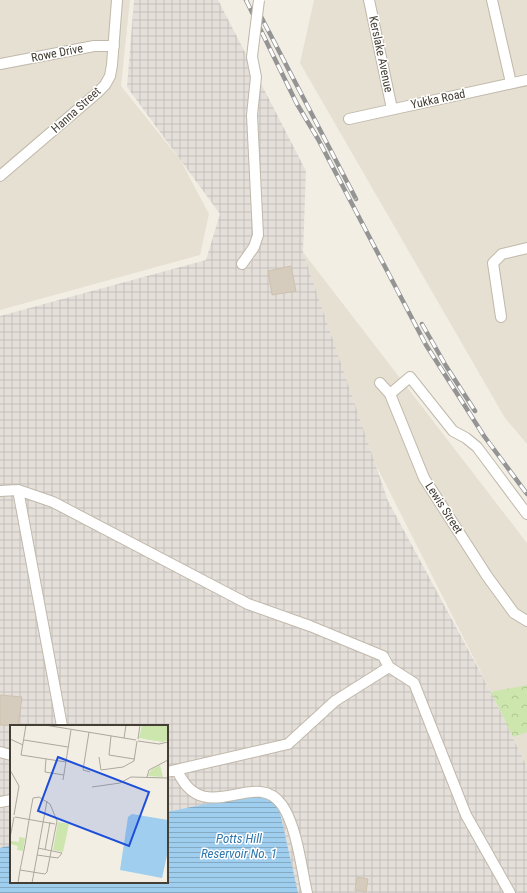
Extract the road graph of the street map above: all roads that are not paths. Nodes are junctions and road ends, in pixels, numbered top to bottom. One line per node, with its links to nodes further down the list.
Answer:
1 (118, 0): 5 (street, Hanna Street)
2 (260, 0): 13 (street, bridge)
3 (369, 0): 9 (street, Kerslake Avenue)
4 (492, 0): 8 (street)
5 (114, 46): 6 (street, Rowe Drive); 11 (street, Hanna Street)
6 (0, 64)
7 (527, 80): 8 (street, Yukka Road)
8 (511, 83): 9 (street, Yukka Road)
9 (392, 109): 10 (street, Yukka Road)
10 (348, 119)
11 (0, 176)
12 (527, 248): 14 (street)
13 (242, 264)
14 (501, 317)
15 (380, 383): 16 (street, Lewis Street)
16 (390, 394): 19 (street); 20 (street, Lewis Street)
17 (18, 490): 18 (street); 21 (street); 22 (street)
18 (0, 491)
19 (527, 514)
20 (527, 621)
21 (389, 667): 25 (street); 29 (street)
22 (62, 725)
23 (0, 752): 24 (street)
24 (10, 755)
25 (172, 771): 28 (street)
26 (10, 800): 27 (street)
27 (0, 802)
28 (307, 893)
29 (510, 893)

